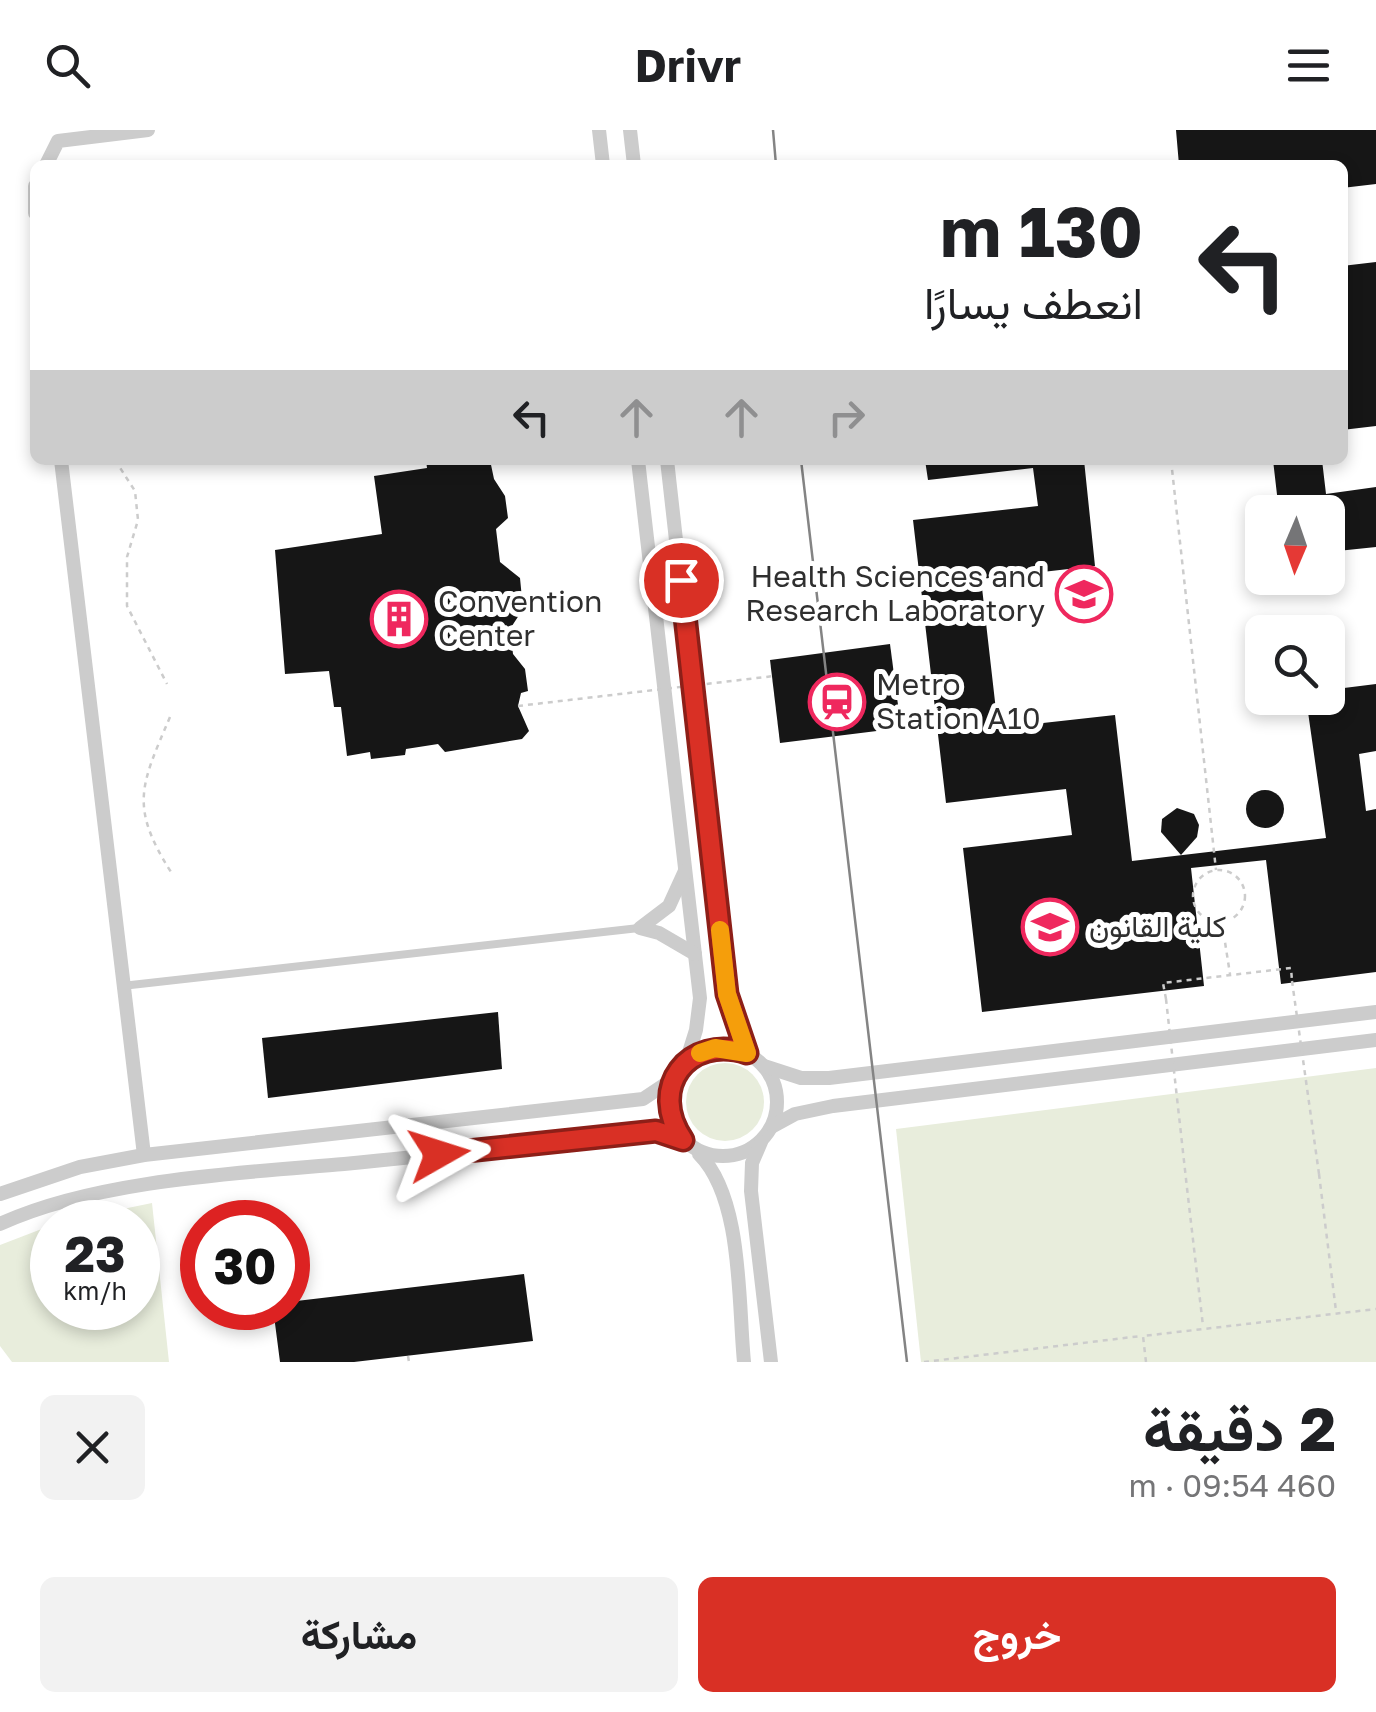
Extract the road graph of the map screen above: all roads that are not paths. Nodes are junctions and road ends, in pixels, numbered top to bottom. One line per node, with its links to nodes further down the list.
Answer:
1 (148, 130): 4 (street)
2 (599, 130): 5 (street)
3 (630, 130): 6 (street)
4 (48, 160)
5 (602, 160)
6 (633, 160)
7 (62, 465): 13 (street)
8 (639, 465): 10 (street)
9 (668, 465): 16 (street)
10 (685, 870): 11 (street); 12 (street)
11 (640, 928): 12 (street); 13 (lane)
12 (695, 954): 17 (street)
13 (122, 986): 23 (street)
14 (1376, 1012): 18 (street)
15 (1376, 1040): 20 (street)
16 (747, 1053): 17 (street); 18 (street)
17 (686, 1062): 19 (street)
18 (764, 1066): 20 (street)
19 (673, 1080): 22 (street); 23 (street)
20 (773, 1126): 21 (street)
21 (761, 1142): 22 (street); 27 (street)
22 (687, 1143): 25 (street); 26 (street)
23 (144, 1155): 24 (street)
24 (0, 1194)
25 (0, 1224)
26 (744, 1362)
27 (771, 1362)

